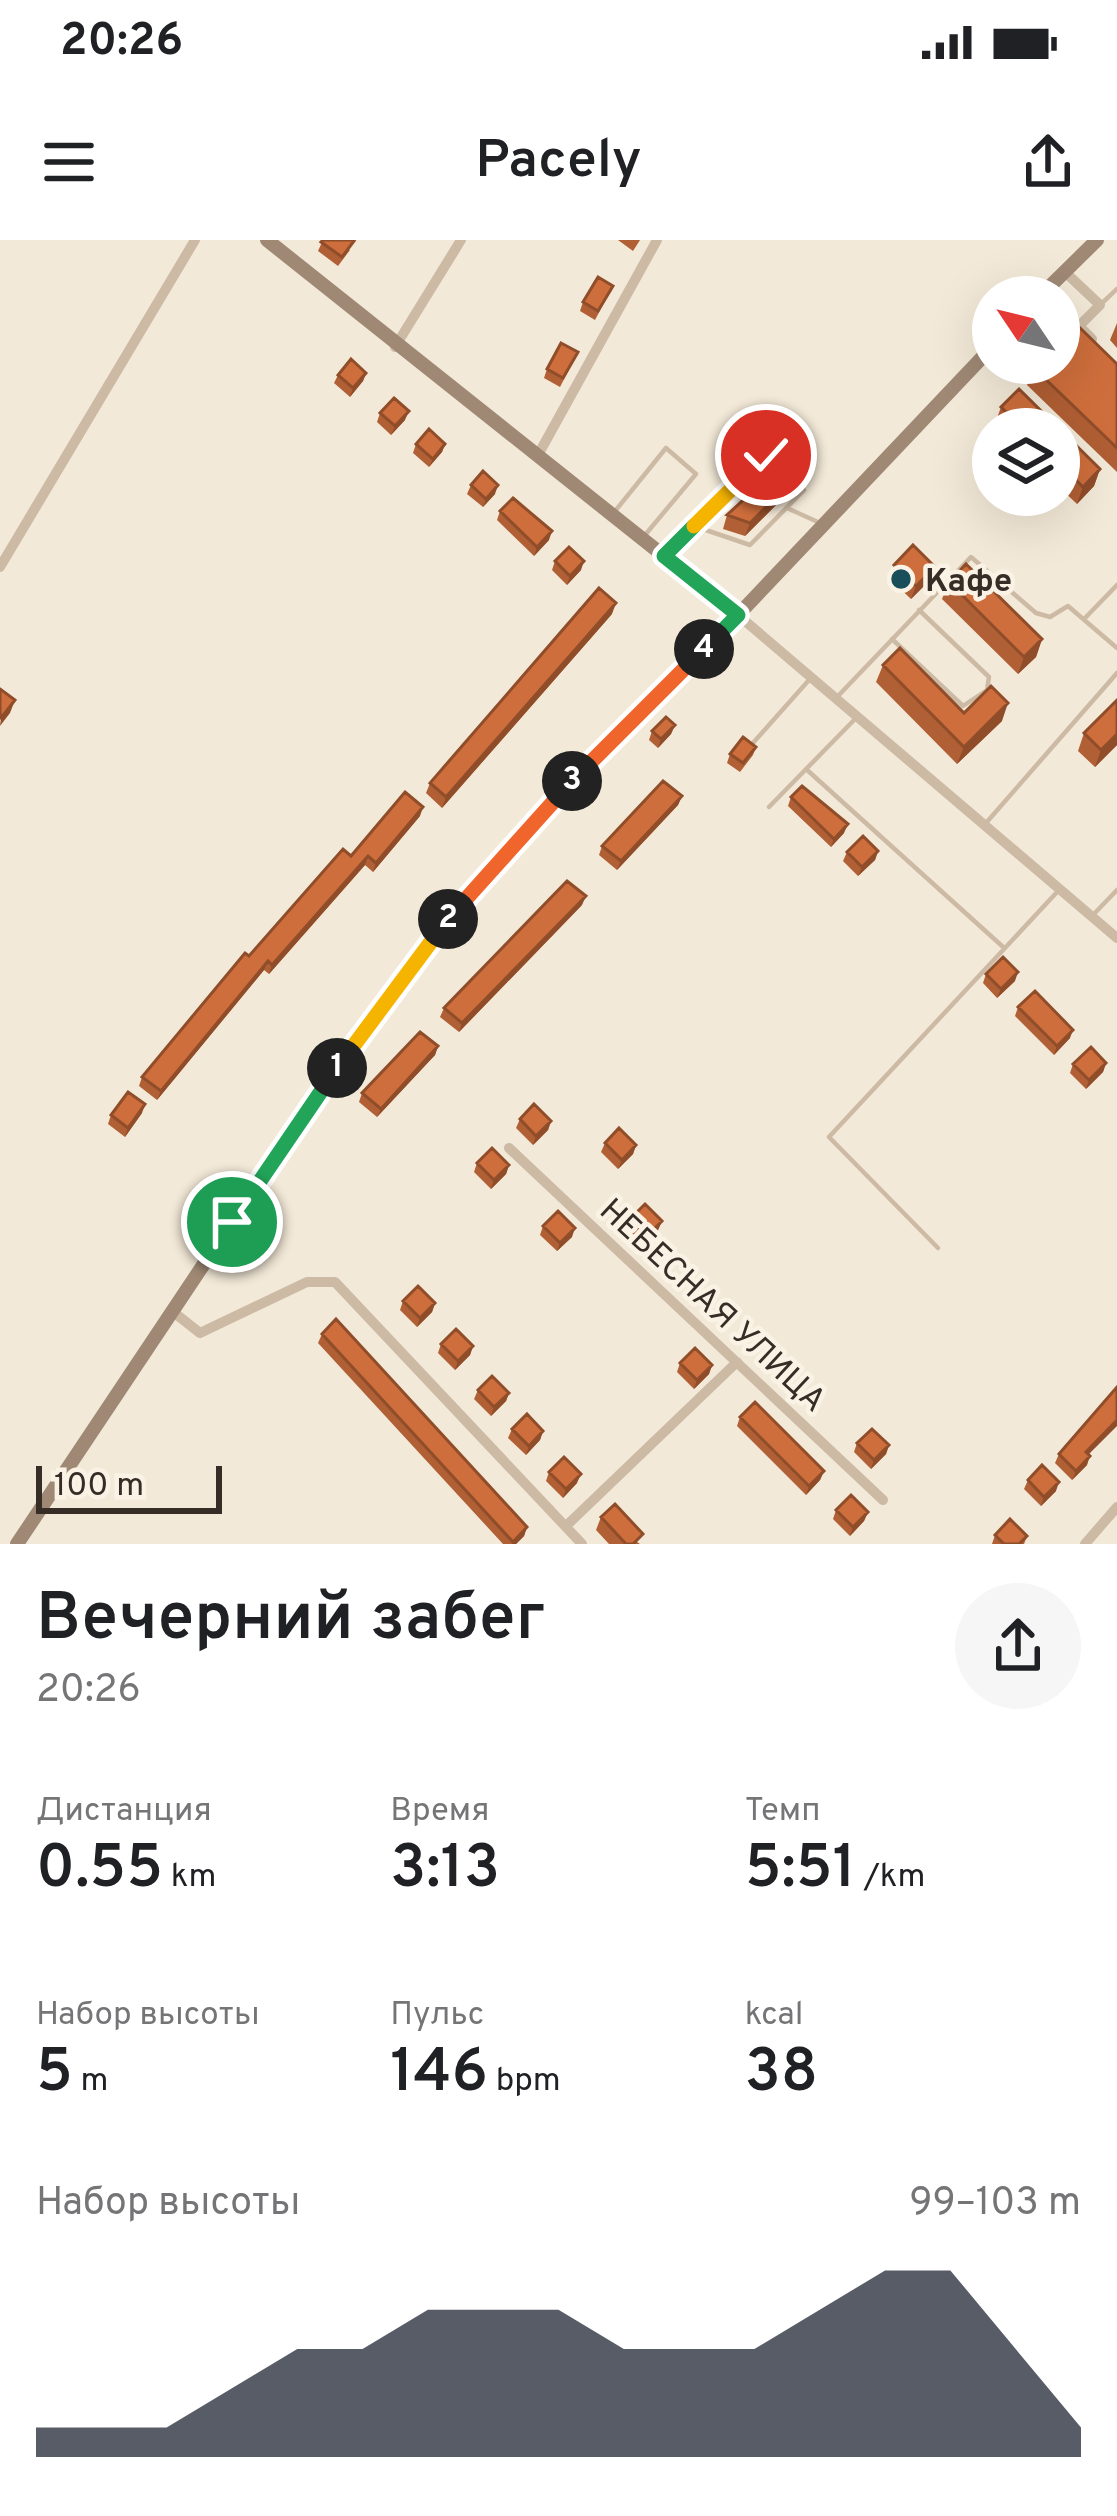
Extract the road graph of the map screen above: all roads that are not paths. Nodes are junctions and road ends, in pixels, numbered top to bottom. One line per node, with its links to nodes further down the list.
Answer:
1 (195, 240): 22 (street)
2 (268, 240): 12 (main road)
3 (461, 240): 12 (street)
4 (657, 240): 15 (street)
5 (1097, 240): 6 (main road)
6 (1064, 271): 7 (main road); 9 (street)
7 (1059, 276)
8 (1117, 289): 9 (lane)
9 (1100, 304): 10 (street)
10 (1080, 325)
11 (1080, 327): 13 (street)
12 (395, 347): 15 (main road)
13 (1104, 351)
14 (972, 368): 18 (main road)
15 (538, 455): 17 (main road)
16 (787, 508): 18 (lane); 19 (lane); 19 (lane)
17 (613, 514): 20 (main road); 20 (lane)
18 (824, 525): 25 (main road)
19 (694, 526): 21 (lane)
20 (642, 538): 21 (main road)
21 (664, 556): 25 (main road)
22 (0, 567)
23 (1117, 585): 26 (lane)
24 (920, 610): 26 (lane); 27 (lane); 27 (lane)
25 (738, 615): 30 (street); 44 (main road)
26 (1086, 617): 28 (lane)
27 (892, 639): 31 (lane)
28 (1117, 648)
29 (1117, 673): 36 (lane)
30 (813, 676): 31 (street); 33 (lane)
31 (838, 696): 32 (street)
32 (860, 714): 34 (lane); 36 (street)
33 (753, 743)
34 (806, 769): 35 (lane); 41 (lane)
35 (769, 807)
36 (986, 824): 37 (street)
37 (1061, 889): 39 (street); 41 (lane)
38 (1117, 890): 39 (lane)
39 (1092, 916): 40 (street)
40 (1117, 938)
41 (1004, 948): 43 (lane)
42 (508, 1148): 45 (street, НЕБЕСНАЯ УЛИЦА)
43 (938, 1248)
44 (172, 1312): 48 (street); 49 (main road)
45 (737, 1362): 46 (street, НЕБЕСНАЯ УЛИЦА); 48 (street)
46 (883, 1500)
47 (1117, 1507): 51 (street)
48 (566, 1526): 50 (street)
49 (17, 1544)
50 (582, 1544)
51 (1085, 1544)

